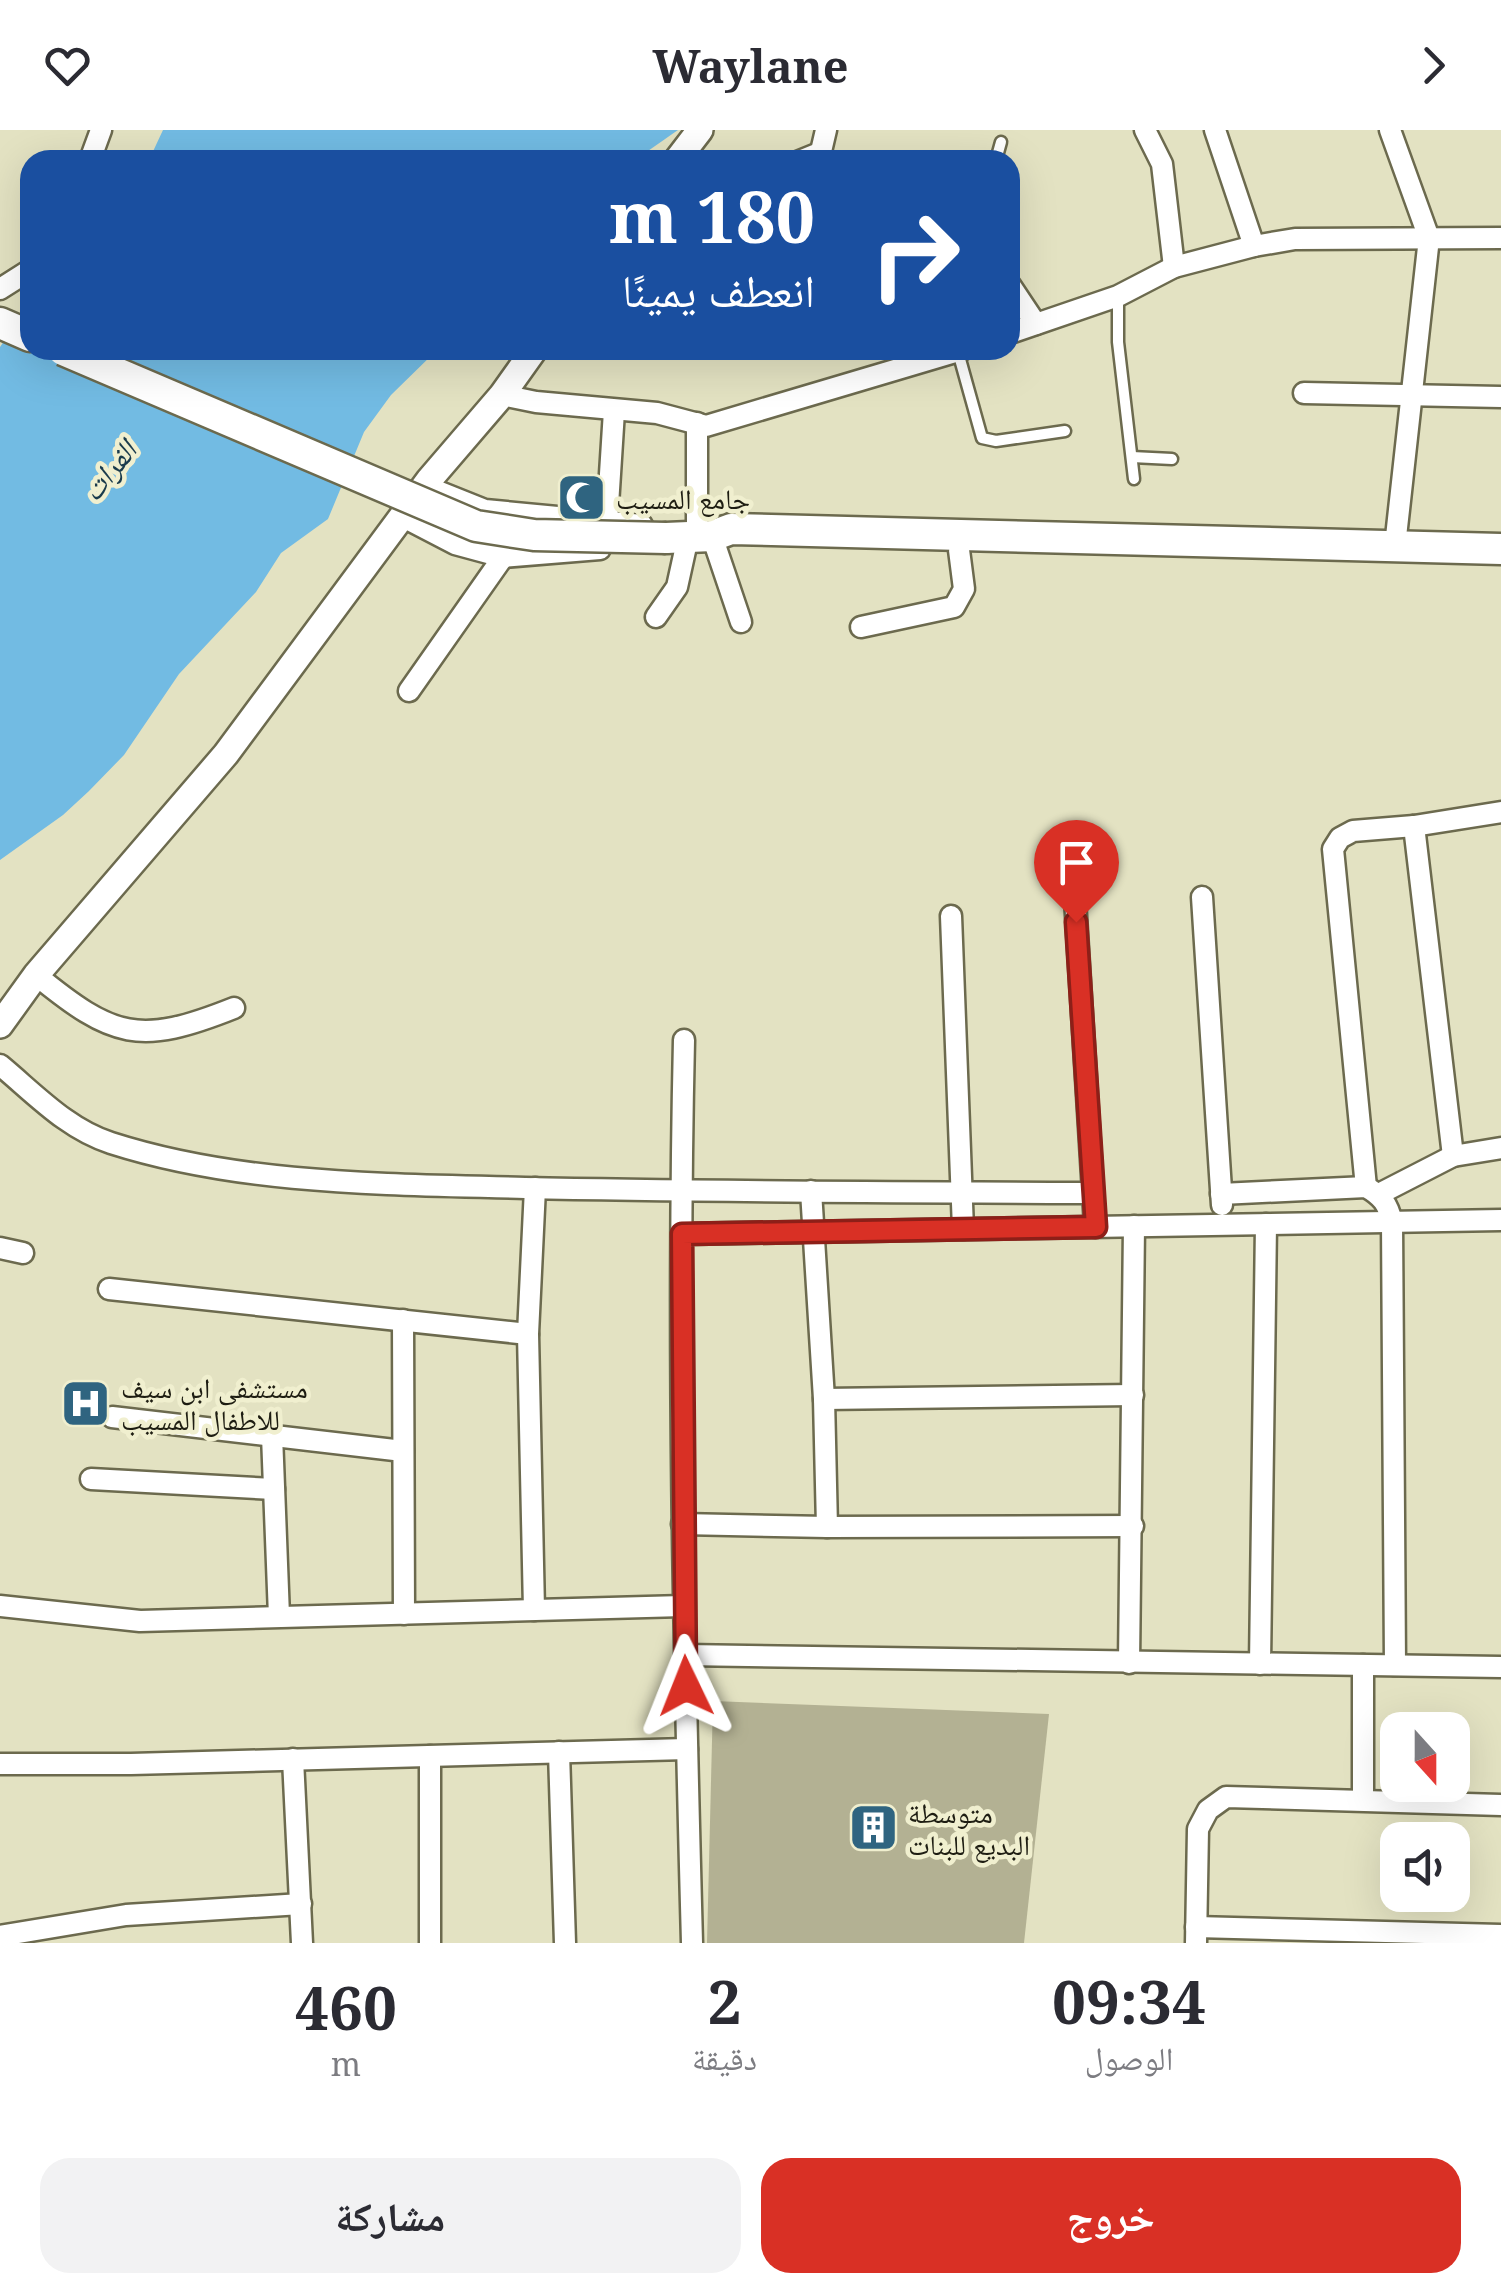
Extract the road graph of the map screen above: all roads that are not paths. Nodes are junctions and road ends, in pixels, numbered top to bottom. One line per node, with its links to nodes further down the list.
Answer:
1 (700, 130): 6 (street)
2 (1144, 130): 11 (street)
3 (1215, 130): 10 (street)
4 (1390, 130): 8 (street)
5 (1002, 142): 7 (lane)
6 (685, 150)
7 (999, 150)
8 (1429, 238): 9 (street); 10 (street); 22 (street)
9 (1501, 238)
10 (1254, 246): 11 (street)
11 (1174, 267): 12 (street)
12 (1118, 296): 14 (street); 27 (lane)
13 (1020, 300): 14 (street)
14 (1036, 324): 15 (street)
15 (1020, 330)
16 (86, 360): 33 (main road, bridge)
17 (527, 360): 21 (street)
18 (928, 360): 25 (street)
19 (962, 360): 26 (lane)
20 (1304, 393): 22 (street)
21 (502, 394): 24 (street); 30 (street)
22 (1411, 396): 23 (street); 34 (street)
23 (1501, 397)
24 (614, 410): 25 (street); 32 (street)
25 (696, 423): 33 (street)
26 (1065, 431)
27 (1132, 457): 28 (lane); 29 (lane)
28 (1172, 459)
29 (1134, 480)
30 (424, 486): 31 (street); 32 (street)
31 (403, 517): 37 (street); 48 (street)
32 (606, 521): 33 (street)
33 (690, 537): 34 (main road); 36 (main road); 37 (street); 39 (street); 40 (street)
34 (1395, 546): 35 (main road)
35 (1501, 549)
36 (959, 550): 38 (main road); 41 (street)
37 (503, 557): 42 (street)
38 (1501, 566)
39 (656, 617)
40 (740, 622)
41 (861, 627)
42 (409, 691)
43 (1501, 812): 44 (street)
44 (1414, 826): 54 (street); 58 (street)
45 (1074, 883): 60 (street)
46 (1202, 897): 61 (street)
47 (951, 916): 59 (street)
48 (36, 975): 49 (street); 50 (street)
49 (234, 1008)
50 (0, 1025)
51 (684, 1040): 56 (street)
52 (0, 1066): 55 (street)
53 (1501, 1148): 54 (street)
54 (1453, 1156): 58 (street)
55 (535, 1188): 56 (street); 75 (street)
56 (681, 1191): 57 (street); 70 (street)
57 (812, 1191): 59 (street); 69 (street)
58 (1373, 1191): 61 (street); 63 (street)
59 (960, 1192): 60 (street); 68 (street)
60 (1093, 1193): 67 (street)
61 (1221, 1194): 65 (street)
62 (1501, 1220): 63 (street)
63 (1392, 1222): 64 (street); 95 (street)
64 (1266, 1224): 65 (street); 93 (street)
65 (1224, 1225): 66 (street)
66 (1134, 1226): 67 (street); 76 (street)
67 (1096, 1227): 68 (street)
68 (963, 1229): 69 (street)
69 (816, 1231): 70 (street); 77 (street)
70 (682, 1234): 83 (street)
71 (0, 1248): 72 (street)
72 (23, 1253)
73 (109, 1289): 74 (street)
74 (403, 1320): 75 (street); 80 (street)
75 (528, 1334): 88 (street)
76 (1133, 1395): 77 (street); 84 (street)
77 (824, 1399): 85 (street)
78 (112, 1417): 79 (street)
79 (272, 1436): 80 (street); 82 (street)
80 (404, 1451): 89 (street)
81 (91, 1479): 82 (street)
82 (274, 1490): 90 (street)
83 (682, 1524): 85 (street); 87 (street)
84 (1133, 1526): 85 (street); 92 (street)
85 (827, 1528)
86 (0, 1606): 90 (street)
87 (682, 1606): 88 (street); 91 (street)
88 (534, 1610): 89 (street)
89 (404, 1614): 90 (street)
90 (279, 1616)
91 (685, 1655): 92 (street); 97 (street)
92 (1129, 1663): 93 (street)
93 (1260, 1664): 94 (street)
94 (1363, 1665): 95 (street); 102 (street)
95 (1396, 1666): 96 (street)
96 (1501, 1667)
97 (687, 1748): 98 (street); 112 (street)
98 (559, 1752): 99 (street); 111 (street)
99 (430, 1756): 100 (street); 110 (street)
100 (293, 1760): 101 (street); 104 (street)
101 (0, 1764)
102 (1363, 1800): 103 (street); 105 (street)
103 (1501, 1805)
104 (300, 1904): 106 (street); 109 (street)
105 (1196, 1935): 107 (street)
106 (0, 1936)
107 (1330, 1937): 108 (street)
108 (1498, 1938)
109 (302, 1943)
110 (430, 1943)
111 (565, 1943)
112 (692, 1943)

